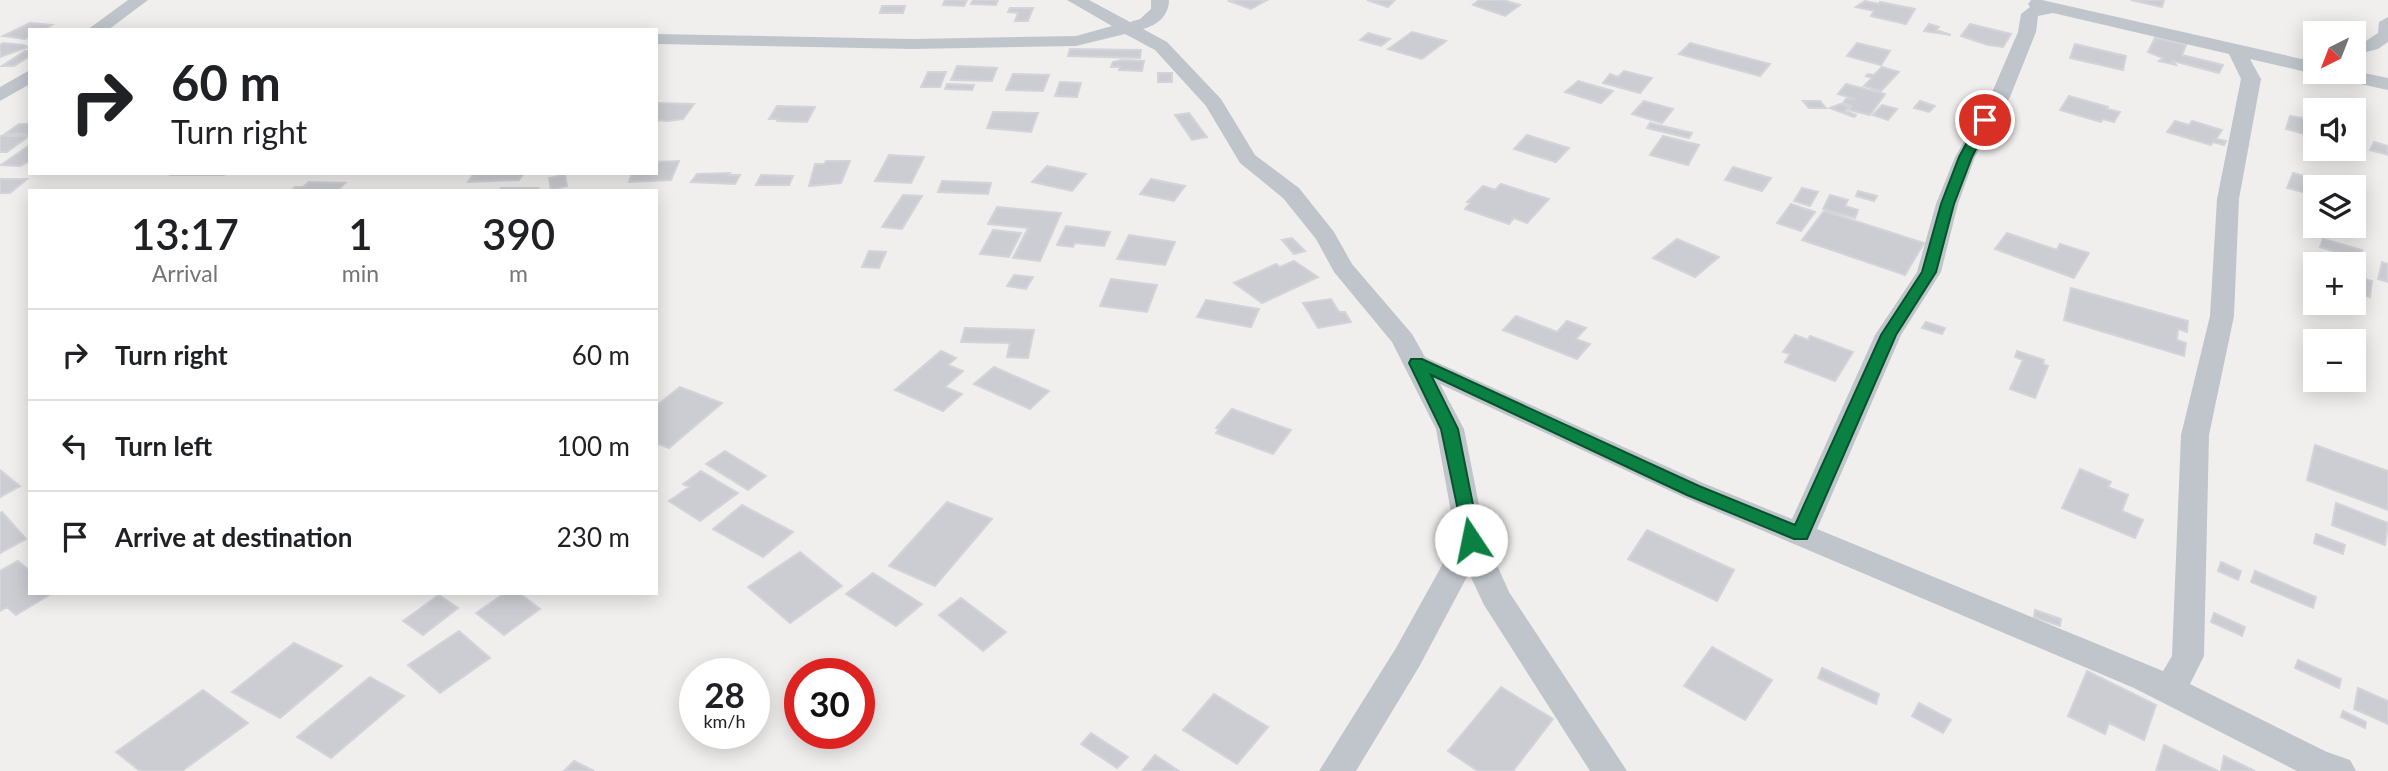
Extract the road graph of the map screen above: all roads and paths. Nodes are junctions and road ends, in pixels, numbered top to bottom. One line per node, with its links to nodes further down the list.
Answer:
1 (139, 0): 7 (street)
2 (1076, 0): 8 (street)
3 (1160, 0): 8 (street)
4 (2021, 0): 5 (street)
5 (2052, 8): 11 (street); 18 (street)
6 (2388, 22): 10 (street)
7 (98, 28)
8 (1129, 28): 9 (street); 17 (street)
9 (658, 39)
10 (2366, 47)
11 (2237, 51): 12 (street); 20 (street)
12 (2303, 65)
13 (28, 77): 16 (street)
14 (2366, 80): 15 (street)
15 (2388, 85)
16 (0, 95)
17 (1416, 363): 18 (street); 19 (street)
18 (1800, 535): 20 (street)
19 (1471, 540): 21 (street); 22 (street)
20 (2170, 690): 23 (street)
21 (1337, 771)
22 (1609, 771)
23 (2338, 771)

